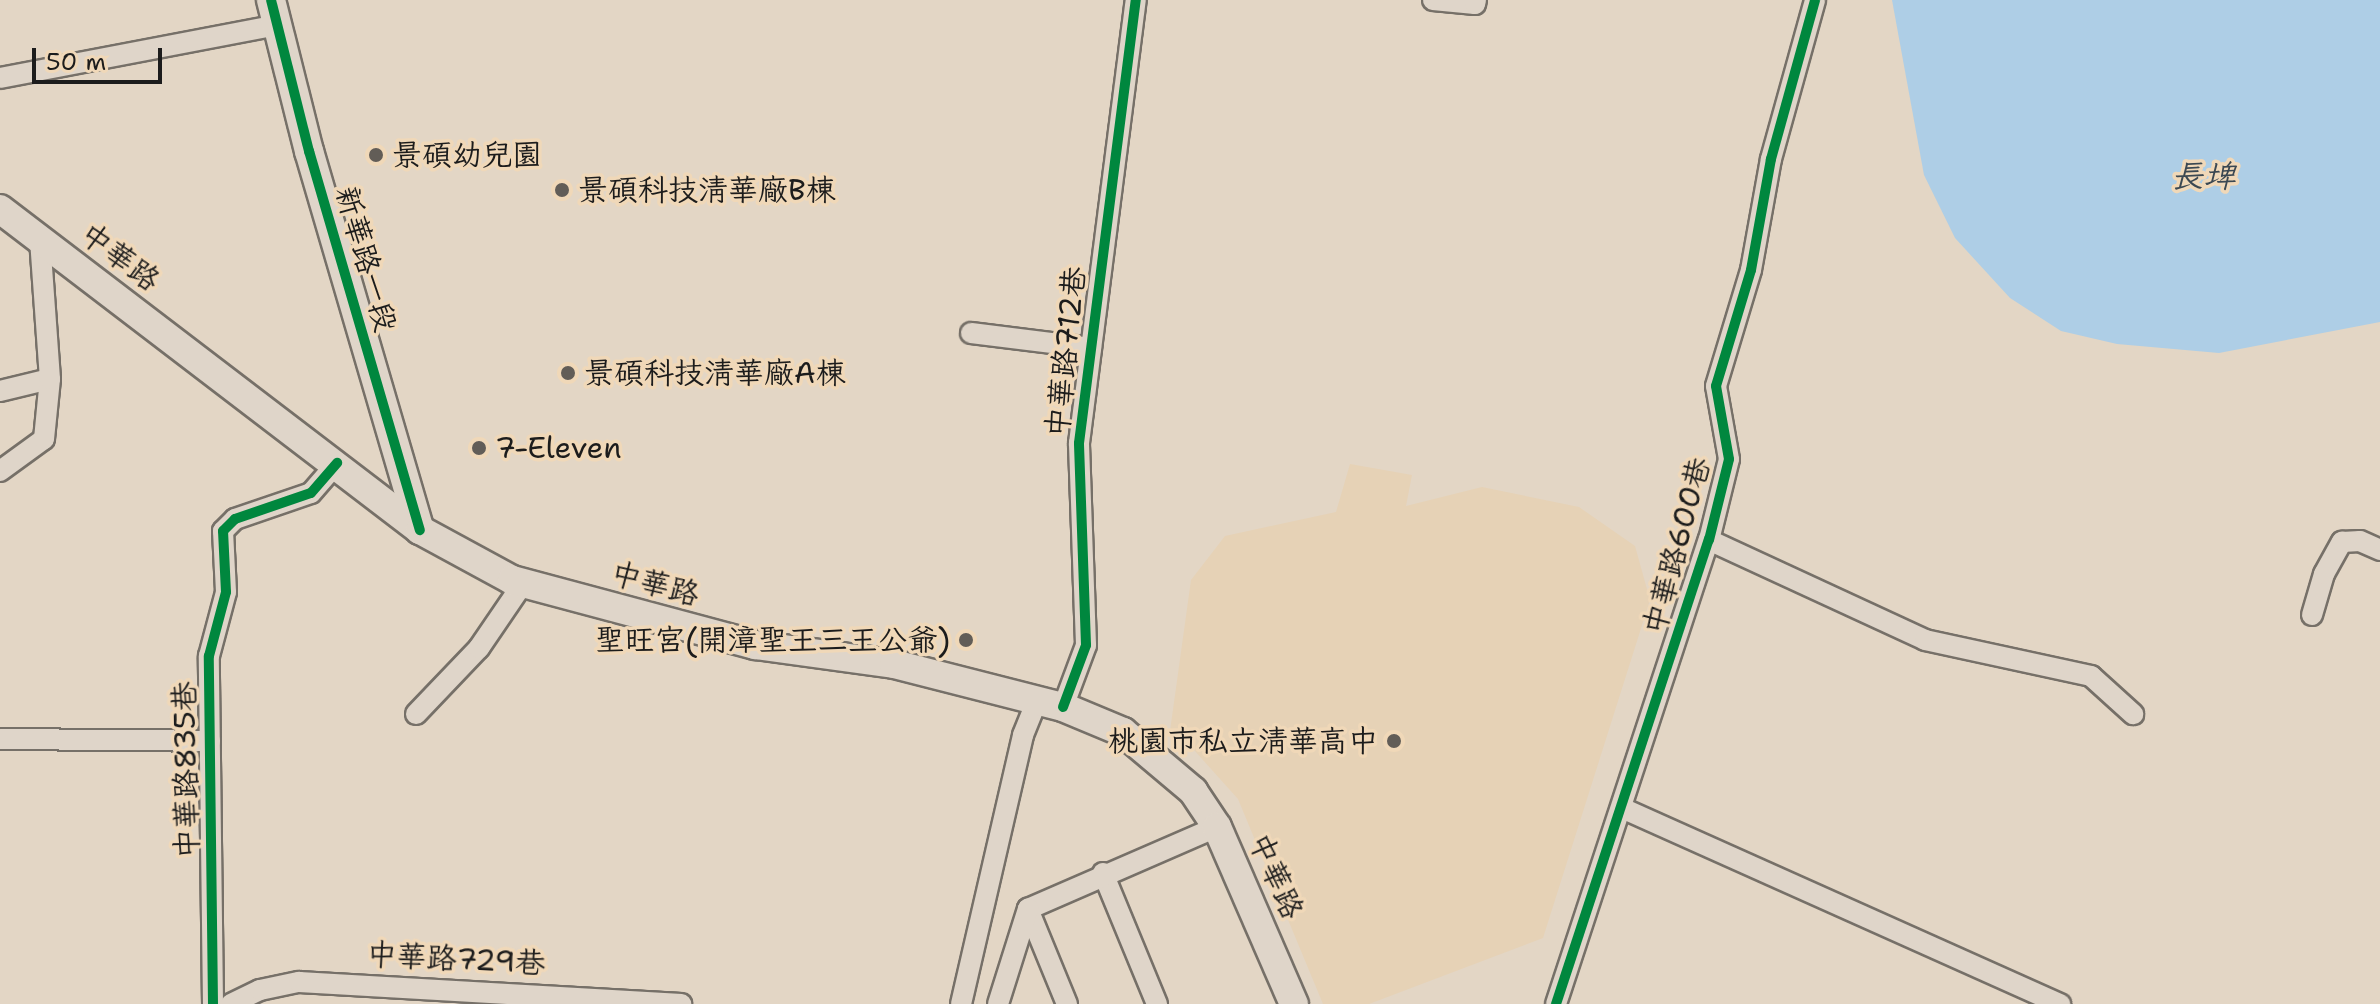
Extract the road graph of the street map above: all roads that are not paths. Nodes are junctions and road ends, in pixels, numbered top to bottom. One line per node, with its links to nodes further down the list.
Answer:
1 (1136, 0): 10 (street, 中華路712巷)
2 (1433, 0): 3 (street)
3 (1476, 0)
4 (1815, 0): 16 (street, 中華路600巷)
5 (274, 12): 6 (street); 15 (main road, 新華路一段)
6 (0, 78)
7 (0, 209): 8 (main road, 中華路)
8 (40, 240): 11 (street); 13 (main road, 中華路)
9 (971, 333): 10 (street)
10 (1091, 348): 20 (street, 中華路712巷)
11 (50, 379): 12 (street); 14 (street)
12 (0, 391)
13 (337, 463): 15 (main road, 中華路); 24 (street, 中華路835巷)
14 (0, 471)
15 (420, 530): 18 (main road, 中華路)
16 (1709, 540): 22 (street); 25 (street, 中華路600巷)
17 (2380, 550): 19 (street)
18 (524, 582): 20 (main road, 中華路); 21 (street)
19 (2312, 615)
20 (1050, 704): 26 (main road, 中華路); 32 (street)
21 (416, 714)
22 (2133, 714)
23 (0, 739): 24 (street)
24 (210, 741): 29 (street, 中華路835巷)
25 (1624, 809): 37 (street, 中華路600巷); 38 (street)
26 (1217, 827): 27 (street); 36 (main road, 中華路)
27 (1103, 873): 28 (street); 35 (street)
28 (1028, 909): 33 (street); 34 (street)
29 (213, 1004)
30 (231, 1004): 31 (street, 中華路729巷)
31 (681, 1004)
32 (961, 1004)
33 (998, 1004)
34 (1067, 1004)
35 (1157, 1004)
36 (1294, 1004)
37 (1556, 1004)
38 (2060, 1004)

